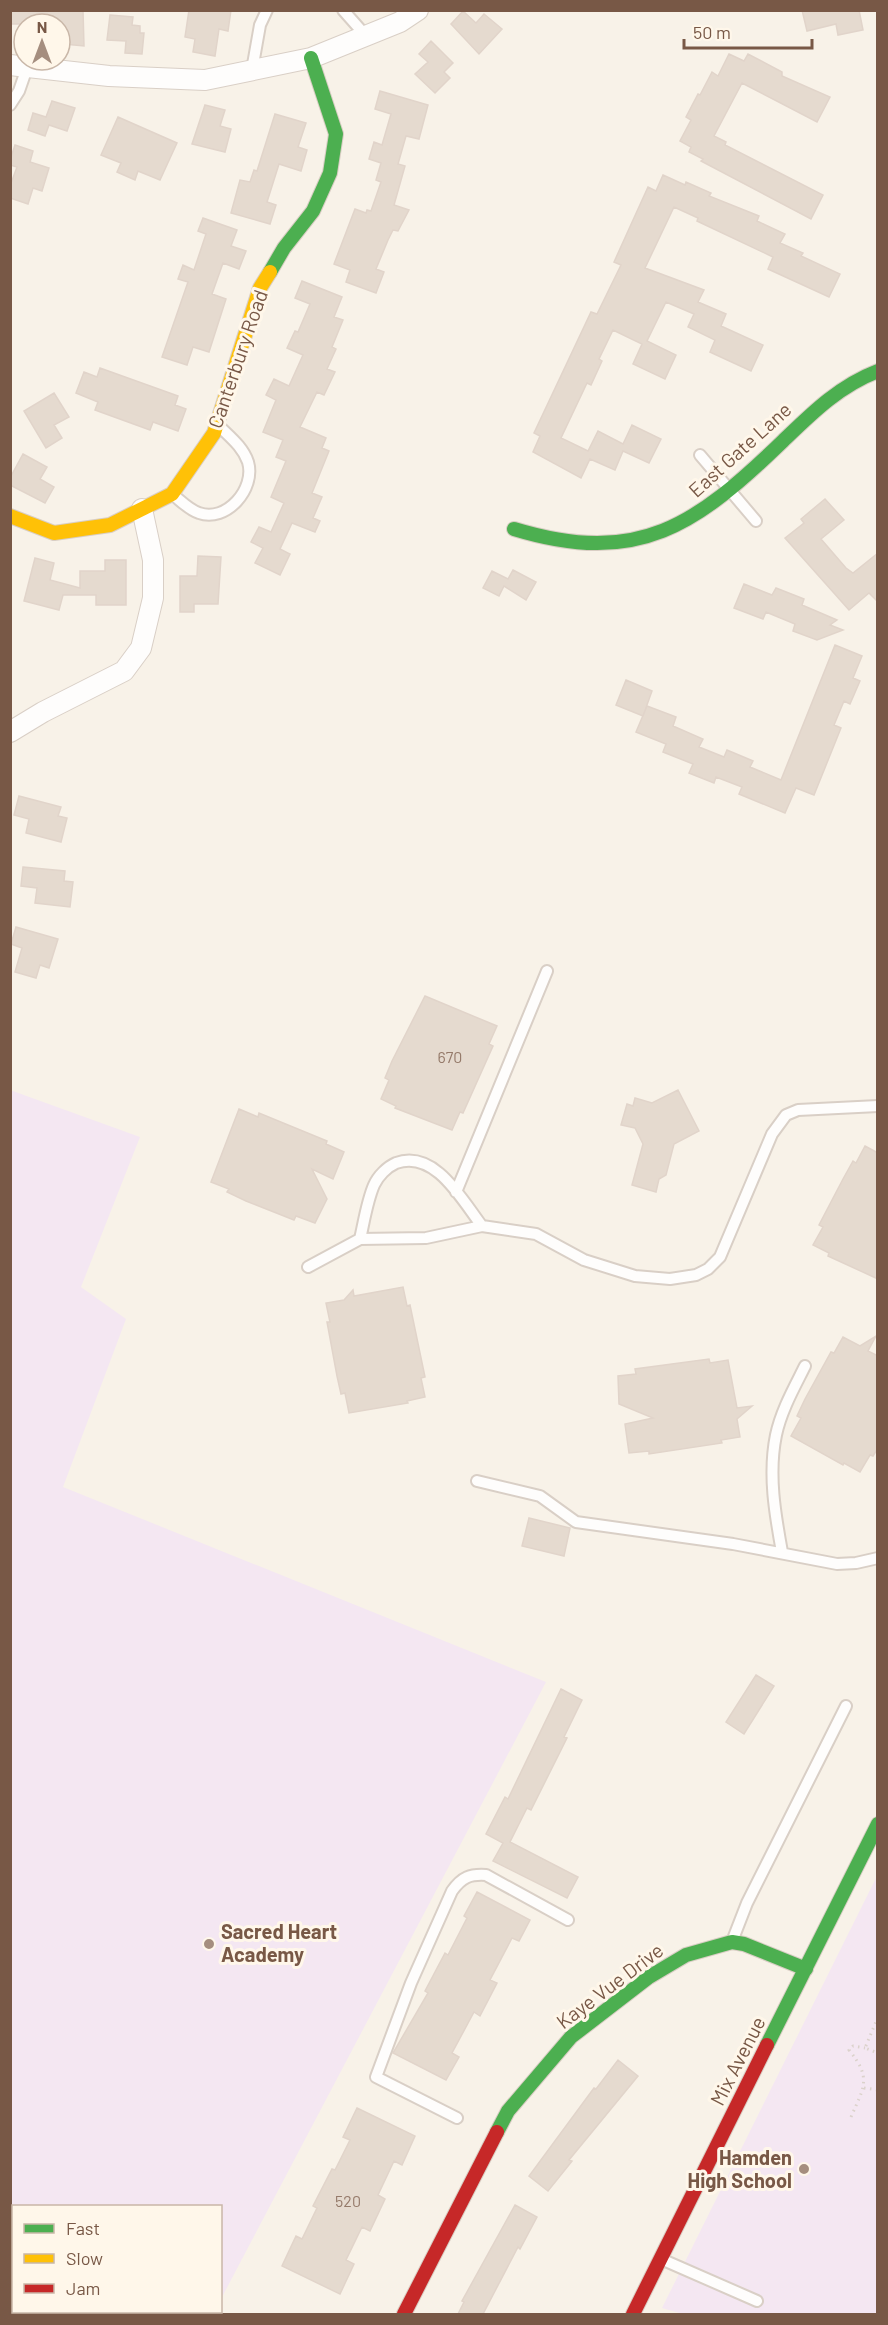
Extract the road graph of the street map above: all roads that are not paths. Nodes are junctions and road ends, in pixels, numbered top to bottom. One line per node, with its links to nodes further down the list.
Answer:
1 (267, 10): 6 (lane)
2 (344, 10): 4 (lane)
3 (418, 10): 4 (street)
4 (366, 36): 5 (street)
5 (310, 58): 6 (street); 11 (street, Canterbury Road)
6 (252, 70): 7 (street)
7 (72, 71)
8 (19, 72): 9 (lane)
9 (10, 105)
10 (878, 371): 13 (street, East Gate Lane)
11 (217, 425): 14 (street, Canterbury Road); 14 (lane)
12 (700, 455): 13 (lane)
13 (730, 491): 17 (lane); 18 (street, East Gate Lane)
14 (172, 494): 15 (street, Canterbury Road)
15 (142, 509): 16 (street, Canterbury Road); 19 (street)
16 (10, 516)
17 (756, 521)
18 (514, 529)
19 (10, 732)
20 (547, 971): 22 (lane)
21 (878, 1106): 23 (lane)
22 (456, 1192): 23 (lane); 24 (lane)
23 (482, 1226): 24 (lane)
24 (360, 1239): 25 (lane)
25 (308, 1267)
26 (805, 1366): 28 (lane)
27 (477, 1481): 28 (lane)
28 (782, 1552): 29 (lane)
29 (878, 1558)
30 (846, 1706): 33 (lane)
31 (878, 1824): 34 (street, Mix Avenue)
32 (568, 1920): 35 (lane)
33 (732, 1942): 34 (street); 38 (street, Kaye Vue Drive)
34 (806, 1969): 36 (street, Mix Avenue)
35 (457, 2118)
36 (661, 2259): 37 (lane); 39 (street, Mix Avenue)
37 (757, 2301)
38 (404, 2314)
39 (633, 2314)

